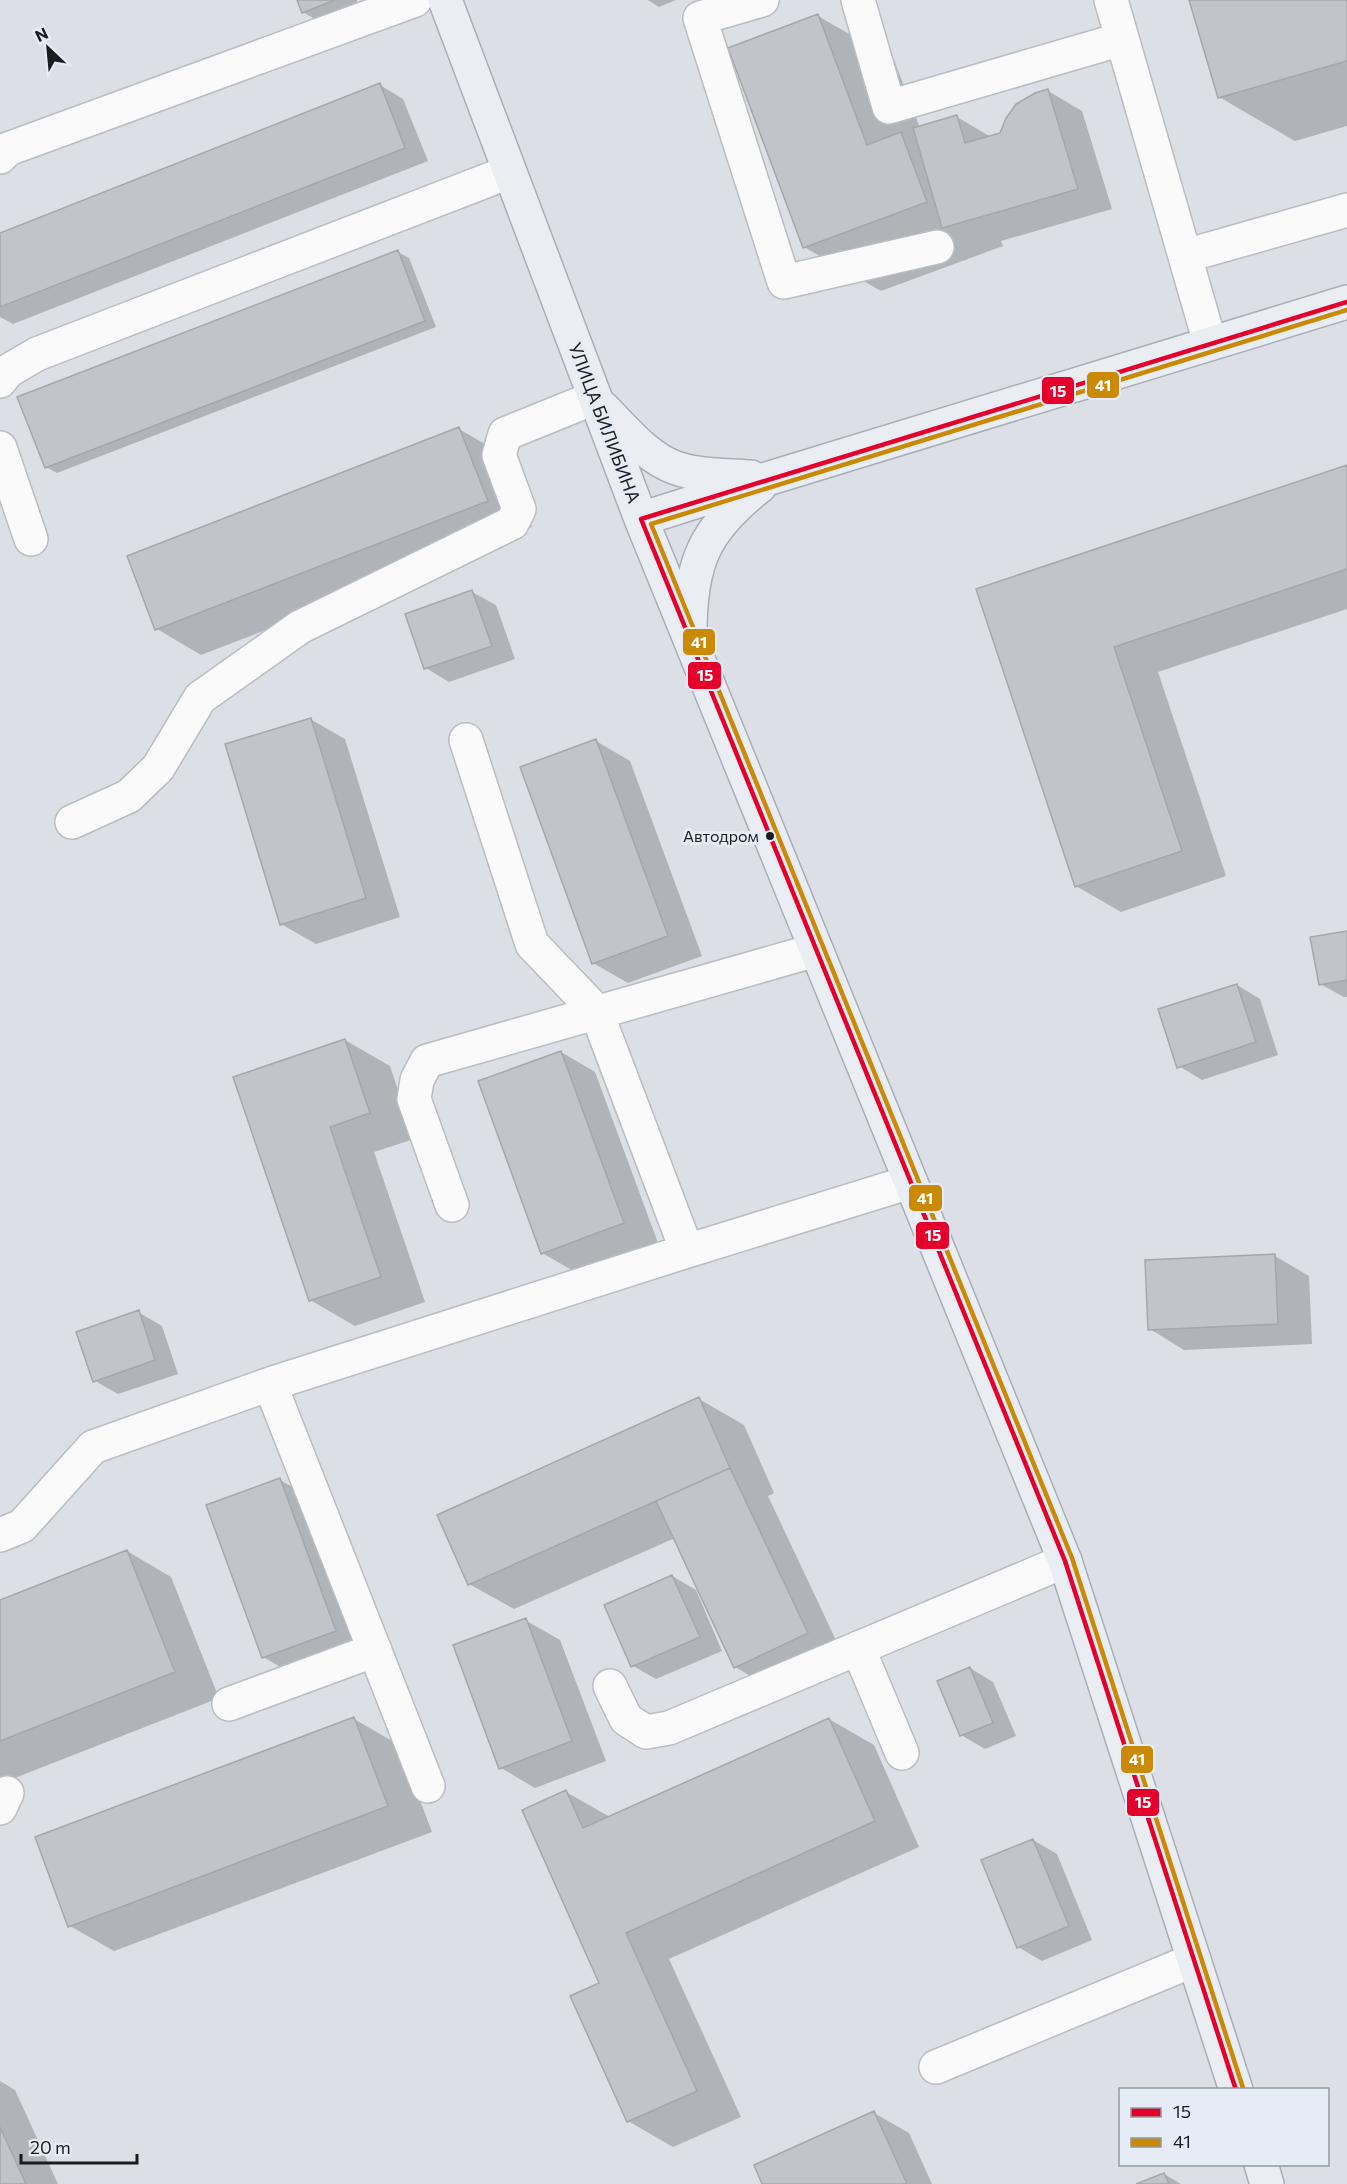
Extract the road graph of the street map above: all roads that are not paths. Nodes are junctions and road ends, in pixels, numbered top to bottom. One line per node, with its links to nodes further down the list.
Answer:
1 (415, 0): 7 (lane)
2 (445, 0): 8 (main road, УЛИЦА БИЛИБИНА)
3 (762, 0): 10 (lane)
4 (858, 0): 6 (lane)
5 (1111, 0): 6 (lane)
6 (1122, 39): 11 (lane)
7 (0, 157)
8 (509, 172): 14 (lane); 15 (main road, УЛИЦА БИЛИБИНА)
9 (1347, 210): 11 (lane)
10 (937, 247)
11 (1185, 256): 13 (lane)
12 (1347, 302): 13 (main road)
13 (1210, 343): 17 (main road)
14 (0, 381)
15 (594, 398): 17 (main road); 18 (main road, УЛИЦА БИЛИБИНА); 22 (lane)
16 (0, 448): 19 (lane)
17 (770, 478): 18 (main road); 20 (main road)
18 (641, 519): 20 (main road, УЛИЦА БИЛИБИНА)
19 (31, 538)
20 (690, 643): 23 (main road, УЛИЦА БИЛИБИНА)
21 (466, 740): 24 (lane)
22 (72, 822)
23 (816, 950): 24 (lane); 25 (main road, УЛИЦА БИЛИБИНА)
24 (596, 1011): 26 (lane); 27 (lane)
25 (910, 1182): 27 (lane); 30 (main road, УЛИЦА БИЛИБИНА)
26 (452, 1205)
27 (687, 1251): 28 (lane)
28 (270, 1384): 29 (lane); 32 (lane)
29 (0, 1535)
30 (1065, 1561): 31 (lane); 37 (main road, УЛИЦА БИЛИБИНА)
31 (858, 1648): 33 (lane); 35 (lane)
32 (375, 1650): 34 (lane); 36 (lane)
33 (610, 1686)
34 (229, 1704)
35 (902, 1753)
36 (428, 1786)
37 (1194, 1960): 38 (lane); 39 (main road, УЛИЦА БИЛИБИНА)
38 (936, 2067)
39 (1235, 2088)
40 (1262, 2166): 41 (main road)
41 (1267, 2184)

